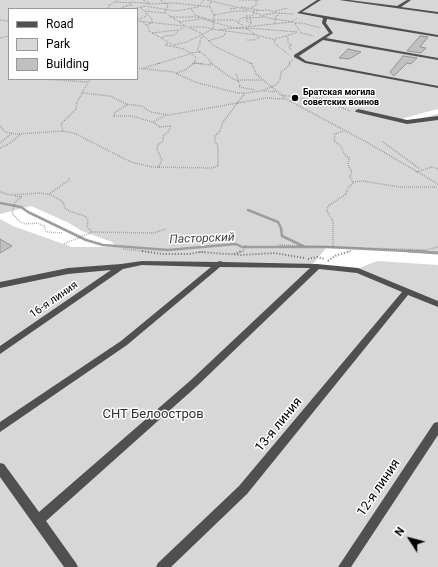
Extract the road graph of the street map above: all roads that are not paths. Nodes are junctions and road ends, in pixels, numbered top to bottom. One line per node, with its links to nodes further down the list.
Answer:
1 (319, 0): 6 (street)
2 (342, 0): 4 (street)
3 (409, 0): 4 (street)
4 (397, 8): 5 (street)
5 (438, 12)
6 (325, 18): 7 (street); 8 (street)
7 (438, 36)
8 (323, 39): 9 (street); 10 (street)
9 (438, 59)
10 (438, 87)
11 (358, 111): 12 (street)
12 (438, 118)
13 (220, 263): 14 (street); 15 (street); 21 (street)
14 (320, 265): 17 (street); 23 (street)
15 (122, 267): 16 (street); 19 (street, 16-я линия)
16 (0, 285)
17 (407, 291): 18 (street); 25 (street, 13-я линия)
18 (438, 304)
19 (0, 351)
20 (438, 426): 26 (street, 12-я линия)
21 (0, 428)
22 (0, 468): 23 (street)
23 (38, 520): 24 (street)
24 (72, 567)
25 (162, 567)
26 (344, 567)

